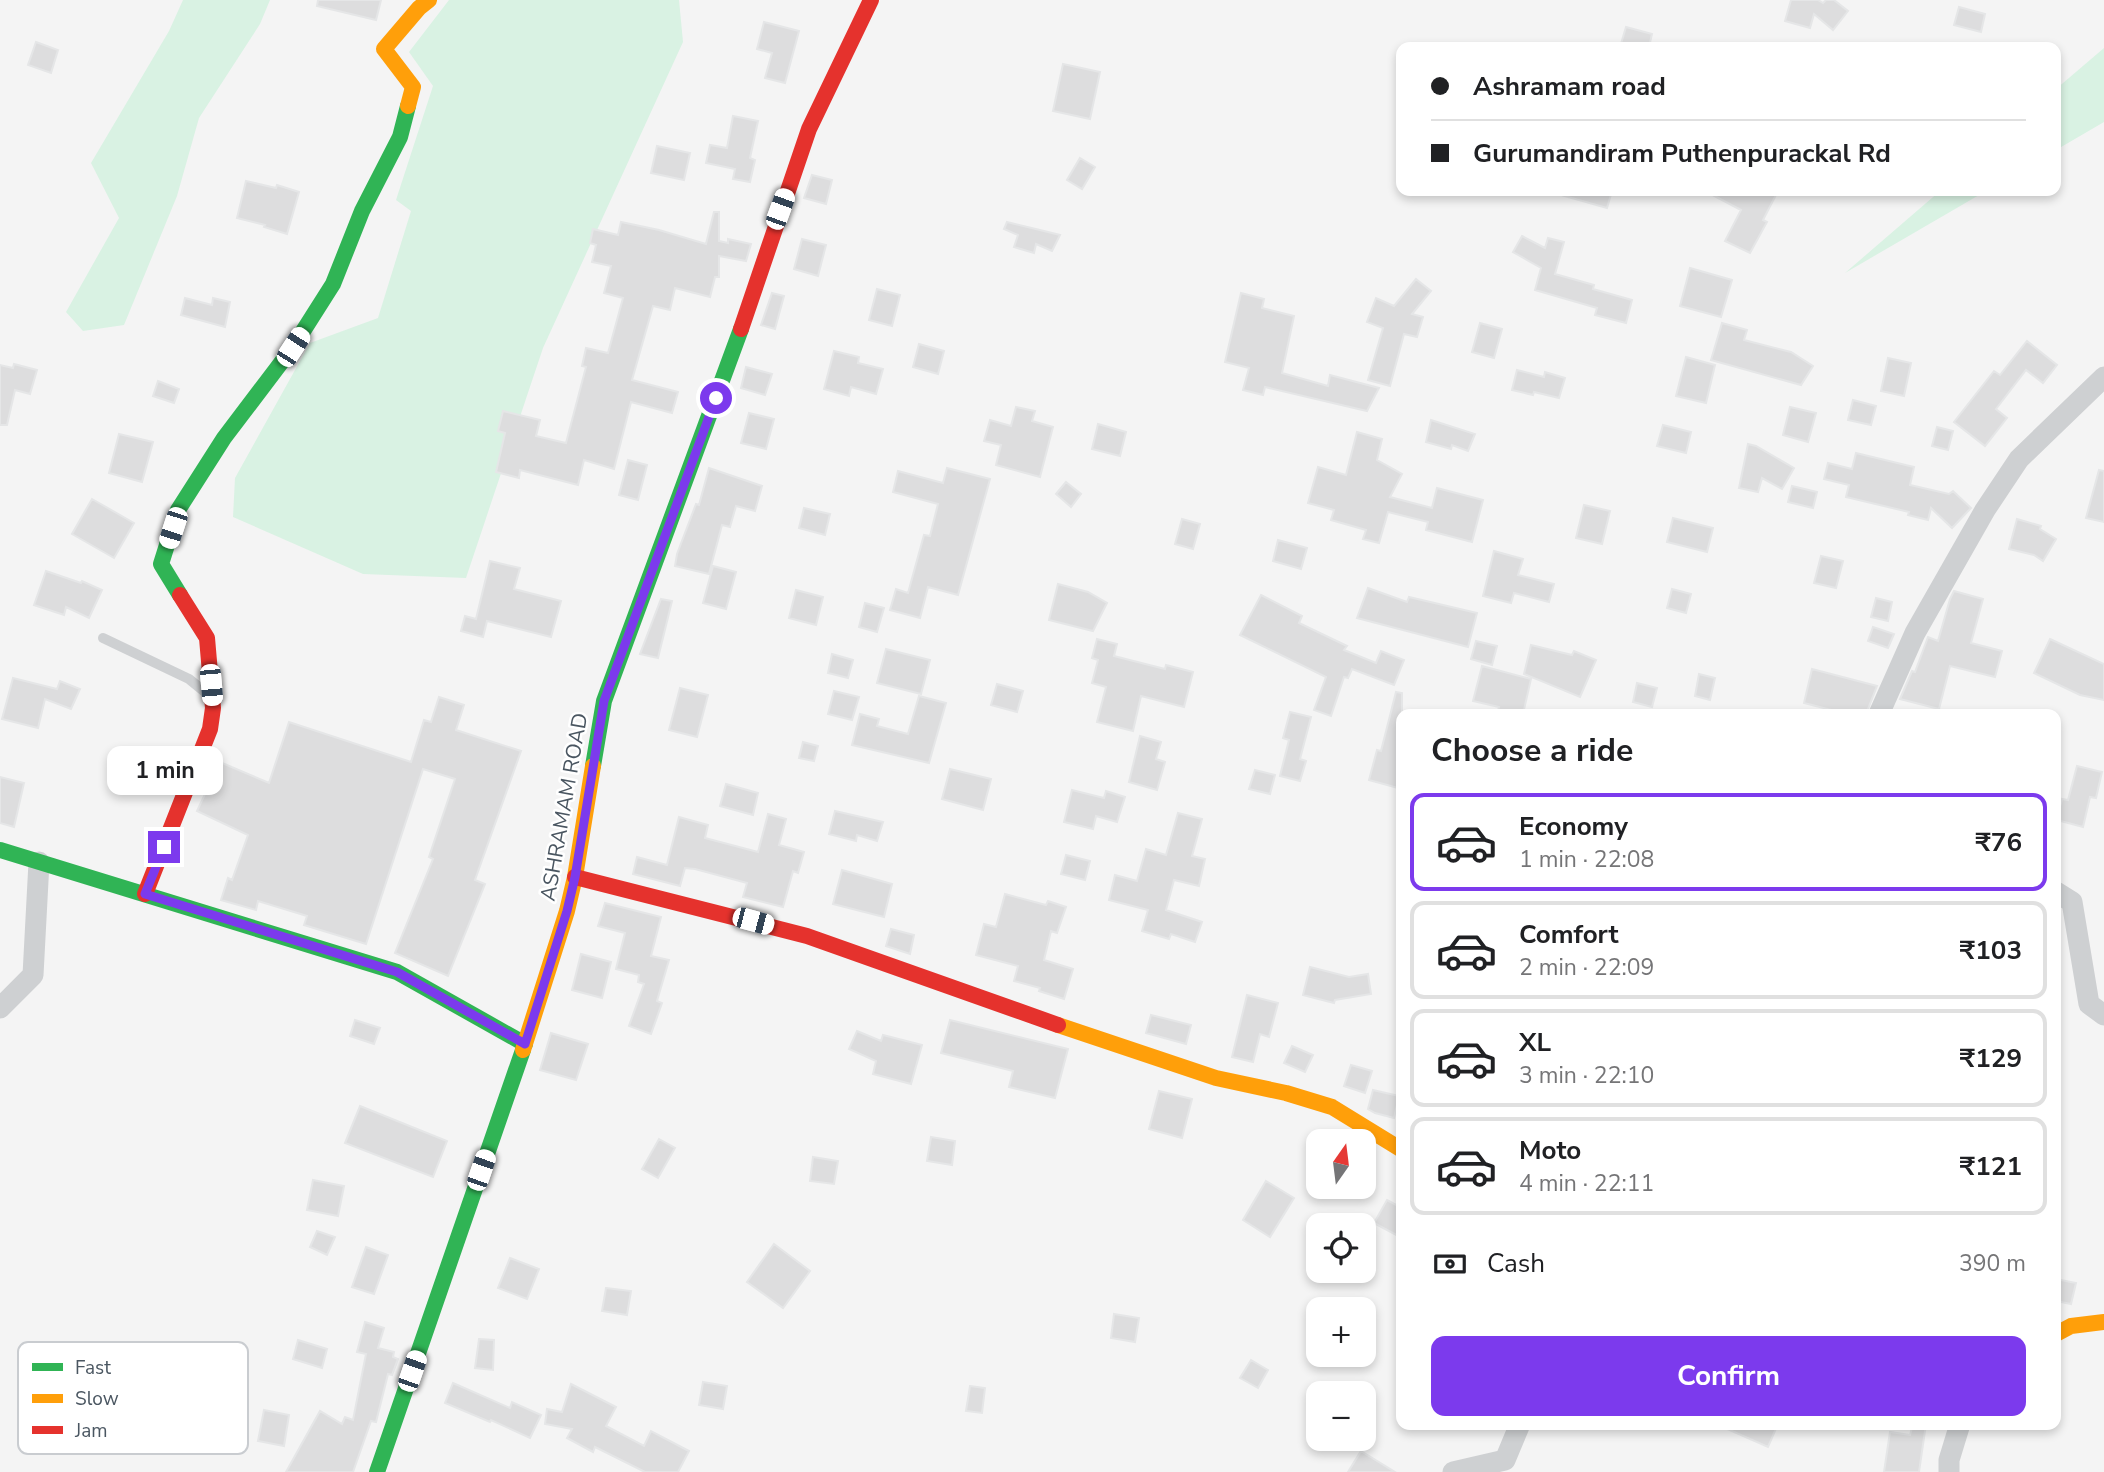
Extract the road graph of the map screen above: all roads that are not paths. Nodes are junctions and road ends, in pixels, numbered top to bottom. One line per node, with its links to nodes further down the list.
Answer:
1 (429, 0): 5 (street)
2 (871, 0): 9 (street, ASHRAMAM ROAD)
3 (2104, 377): 6 (street)
4 (103, 638): 5 (lane)
5 (213, 708): 10 (street)
6 (1881, 709)
7 (0, 850): 8 (street)
8 (39, 862): 10 (street); 12 (street)
9 (575, 877): 14 (street, ASHRAMAM ROAD); 15 (street)
10 (145, 894): 14 (street)
11 (2061, 895): 13 (street)
12 (0, 1008)
13 (2104, 1014)
14 (525, 1044): 20 (street, ASHRAMAM ROAD)
15 (1396, 1146)
16 (2104, 1322): 17 (street)
17 (2061, 1331)
18 (1518, 1430): 21 (street)
19 (1958, 1430): 22 (street)
20 (377, 1472)
21 (1452, 1472)
22 (1949, 1472)

